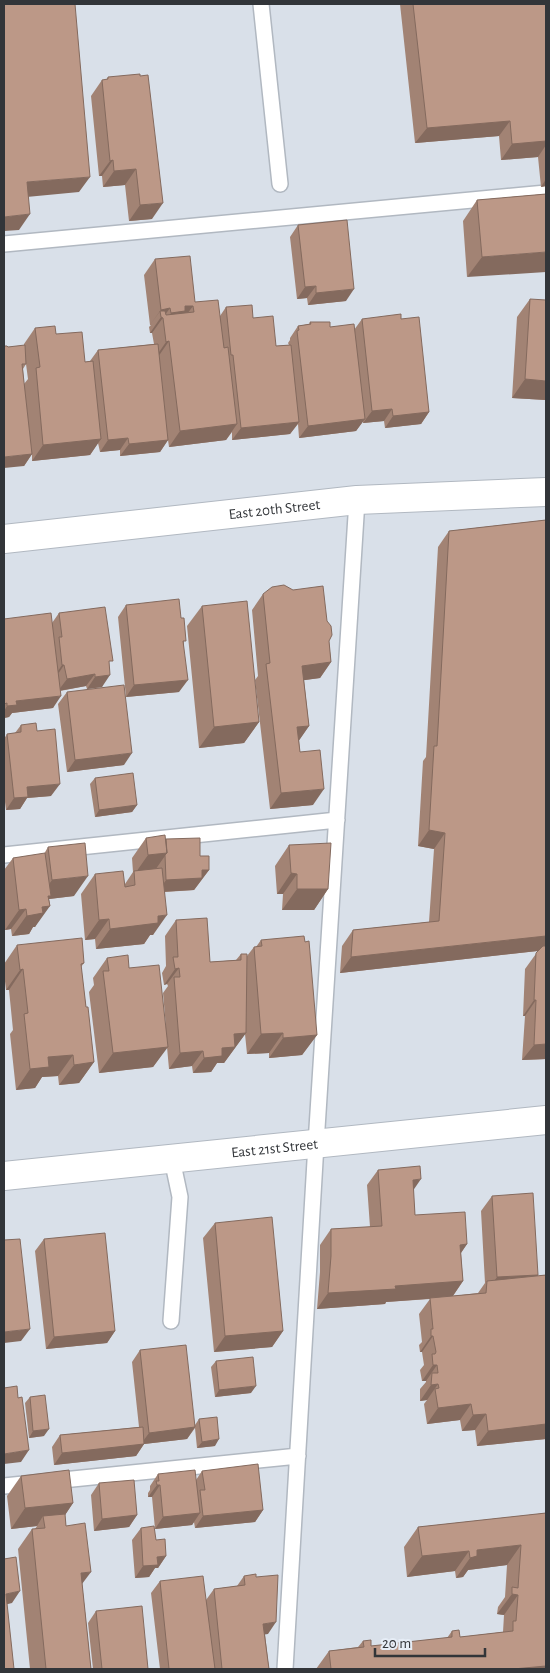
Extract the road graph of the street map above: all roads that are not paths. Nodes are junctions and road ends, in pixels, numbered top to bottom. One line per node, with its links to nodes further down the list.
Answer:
1 (261, 4): 2 (lane)
2 (280, 184)
3 (546, 193): 4 (lane)
4 (4, 244)
5 (546, 492): 6 (street, East 20th Street)
6 (357, 500): 7 (street, East 20th Street); 8 (lane)
7 (4, 539)
8 (337, 820): 9 (lane); 11 (lane)
9 (4, 855)
10 (546, 1120): 11 (street, East 21st Street)
11 (316, 1144): 12 (street, East 21st Street); 15 (lane)
12 (172, 1159): 13 (street, East 21st Street); 14 (lane)
13 (4, 1176)
14 (171, 1321)
15 (298, 1456): 16 (lane); 17 (lane)
16 (4, 1486)
17 (285, 1669)

